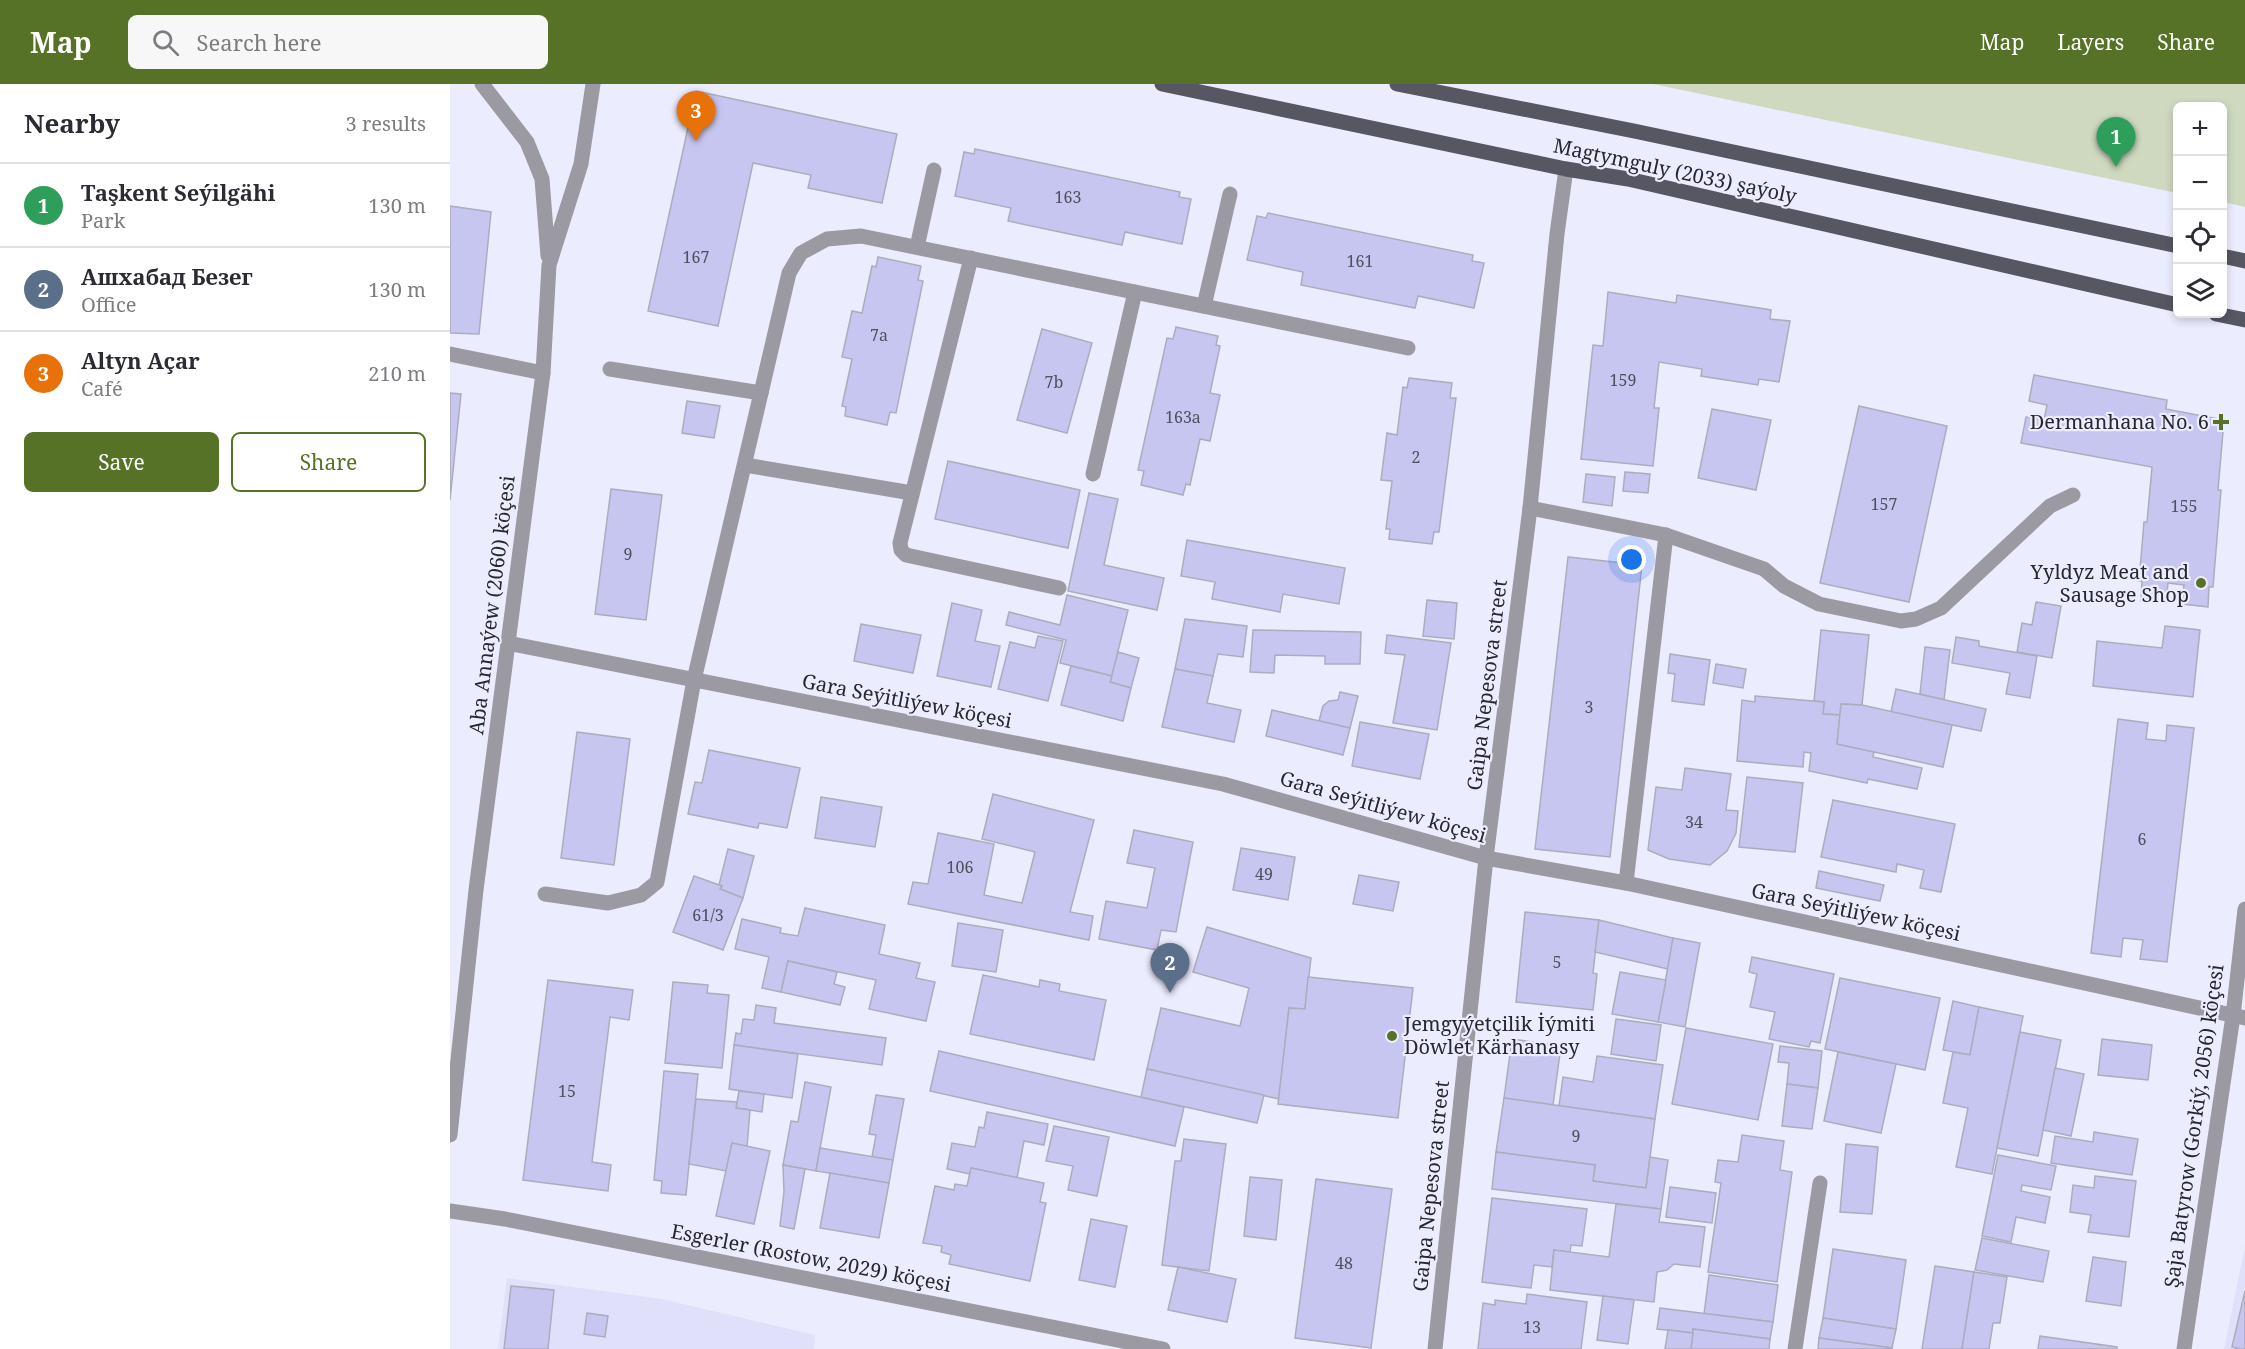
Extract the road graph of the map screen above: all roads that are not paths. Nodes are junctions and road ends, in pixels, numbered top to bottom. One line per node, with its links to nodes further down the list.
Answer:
1 (482, 84): 13 (street)
2 (593, 84): 13 (street, Aba Annaýew (2060) köçesi)
3 (1162, 84): 5 (main road, Magtymguly (2033) şaýoly)
4 (1397, 84): 8 (main road, Magtymguly (2033) şaýoly)
5 (1566, 169): 15 (main road, Magtymguly (2033) şaýoly); 28 (street, Gaipa Nepesova street)
6 (934, 170): 9 (street)
7 (1230, 194): 16 (street)
8 (2173, 245)
9 (917, 247): 11 (street); 23 (street)
10 (2227, 257): 12 (main road)
11 (971, 258): 14 (street); 26 (street)
12 (2245, 261)
13 (549, 265): 22 (street, Aba Annaýew (2060) köçesi)
14 (1135, 292): 16 (street); 25 (street)
15 (2173, 304)
16 (1204, 306): 19 (street)
17 (2227, 316): 18 (main road)
18 (2245, 320)
19 (1407, 348)
20 (450, 354): 22 (street)
21 (610, 369): 23 (street)
22 (543, 373): 31 (street, Aba Annaýew (2060) köçesi)
23 (761, 393): 24 (street)
24 (744, 465): 26 (street); 32 (street)
25 (1093, 474)
26 (912, 493): 30 (street)
27 (2073, 495): 29 (street)
28 (1530, 508): 29 (street); 33 (street, Gaipa Nepesova street)
29 (1666, 536): 34 (street)
30 (1059, 588)
31 (508, 643): 32 (street, Gara Seýitliýew köçesi); 38 (street, Aba Annaýew (2060) köçesi)
32 (694, 680): 33 (street, Gara Seýitliýew köçesi); 35 (street)
33 (1486, 858): 34 (street, Gara Seýitliýew köçesi); 43 (street, Gaipa Nepesova street)
34 (1626, 883): 37 (street, Gara Seýitliýew köçesi)
35 (545, 894)
36 (2245, 909): 37 (street, Şaja Batyrow (Gorkiý, 2056) köçesi)
37 (2239, 1017): 45 (street, Şaja Batyrow (Gorkiý, 2056) köçesi)
38 (450, 1135)
39 (1820, 1183): 44 (street)
40 (450, 1211): 41 (street, Esgerler (Rostow, 2029) köçesi)
41 (1093, 1342): 42 (street, Esgerler (Rostow, 2029) köçesi)
42 (1163, 1349)
43 (1435, 1349)
44 (1795, 1349)
45 (2184, 1349)

